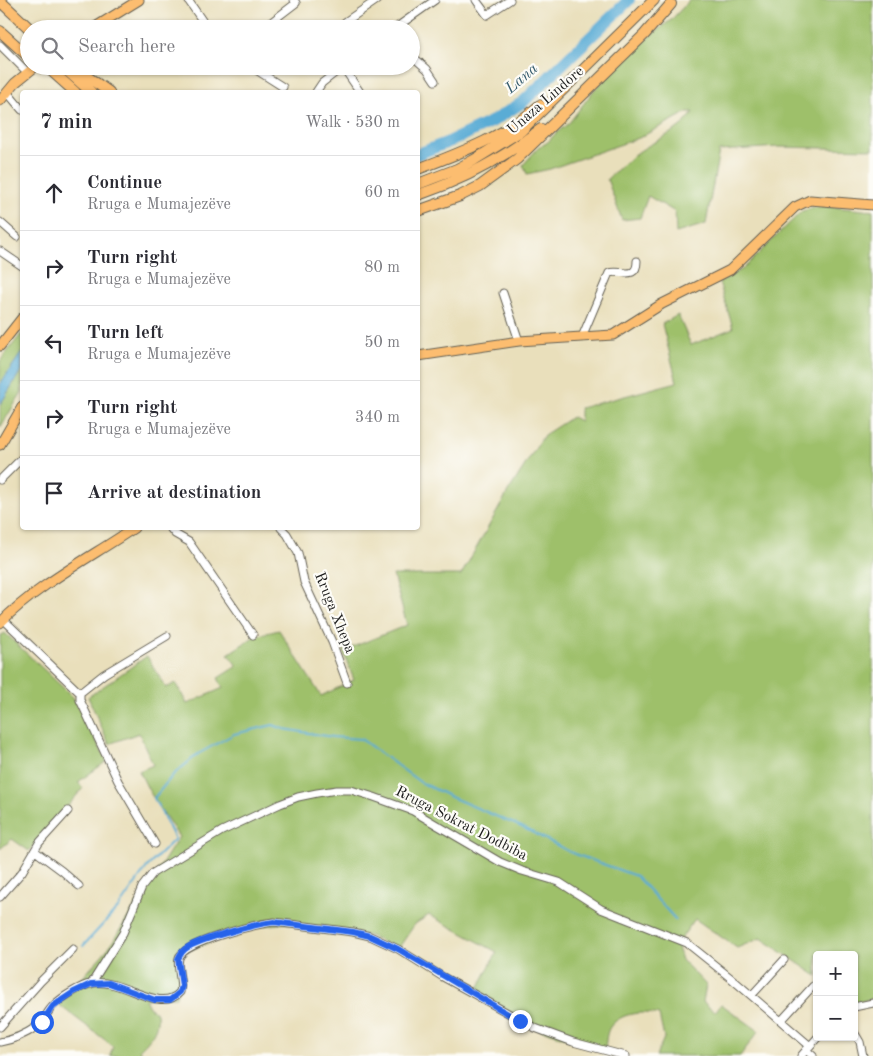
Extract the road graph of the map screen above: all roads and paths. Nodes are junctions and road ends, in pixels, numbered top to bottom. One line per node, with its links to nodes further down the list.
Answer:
1 (139, 0): 14 (main road)
2 (188, 0): 15 (street)
3 (294, 0): 16 (street)
4 (377, 0): 17 (street)
5 (435, 0): 18 (street)
6 (476, 0): 7 (street)
7 (510, 0)
8 (648, 0): 46 (highway)
9 (654, 0): 47 (highway, Unaza Lindore)
10 (0, 1): 13 (highway)
11 (673, 2): 48 (highway, Unaza Lindore); 50 (highway)
12 (0, 9): 20 (highway)
13 (20, 20)
14 (107, 20)
15 (202, 20)
16 (274, 20)
17 (349, 20)
18 (407, 20)
19 (0, 24): 22 (highway)
20 (20, 27)
21 (0, 31): 24 (highway)
22 (20, 42)
23 (0, 45): 26 (street)
24 (20, 49)
25 (420, 61): 35 (street)
26 (20, 65)
27 (24, 75): 43 (main road)
28 (52, 75): 37 (highway)
29 (54, 75): 38 (highway)
30 (74, 75): 39 (highway)
31 (80, 75): 40 (highway)
32 (264, 75): 36 (street)
33 (332, 75): 41 (street)
34 (349, 75): 42 (street)
35 (435, 80)
36 (283, 87)
37 (64, 90)
38 (72, 90)
39 (89, 90)
40 (106, 90)
41 (318, 90)
42 (359, 90)
43 (7, 92): 44 (main road); 45 (street)
44 (0, 101)
45 (20, 108)
46 (420, 168)
47 (420, 183)
48 (420, 194)
49 (873, 205): 58 (main road)
50 (420, 210)
51 (0, 222): 52 (street)
52 (17, 237)
53 (0, 251): 55 (street)
54 (637, 261): 58 (street)
55 (20, 265)
56 (502, 293): 59 (street)
57 (20, 321): 60 (main road)
58 (582, 337): 59 (main road)
59 (519, 341): 61 (main road)
60 (0, 346)
61 (420, 356)
62 (20, 410): 63 (main road)
63 (0, 445)
64 (20, 460): 65 (street)
65 (0, 480)
66 (131, 530): 69 (main road)
67 (172, 530): 70 (street)
68 (282, 530): 72 (street, Rruga Xhepa)
69 (2, 622): 73 (street)
70 (253, 635)
71 (167, 636): 73 (street)
72 (347, 683)
73 (80, 693): 75 (street)
74 (68, 811): 76 (street)
75 (155, 844)
76 (35, 851): 77 (street); 78 (street)
77 (79, 886)
78 (0, 897)
79 (73, 950): 87 (street)
80 (784, 960): 83 (street)
81 (91, 984): 83 (street, Rruga Sokrat Dodbiba); 90 (street); 92 (street)
82 (813, 986): 86 (street)
83 (752, 996): 86 (street, Rruga Sokrat Dodbiba)
84 (873, 1003): 85 (street)
85 (858, 1006)
86 (781, 1021): 91 (street, Rruga Sokrat Dodbiba)
87 (0, 1027)
88 (858, 1039): 94 (street)
89 (815, 1041): 91 (street)
90 (0, 1042)
91 (806, 1051): 93 (street, Rruga Sokrat Dodbiba)
92 (626, 1056)
93 (813, 1056)
94 (863, 1056)

